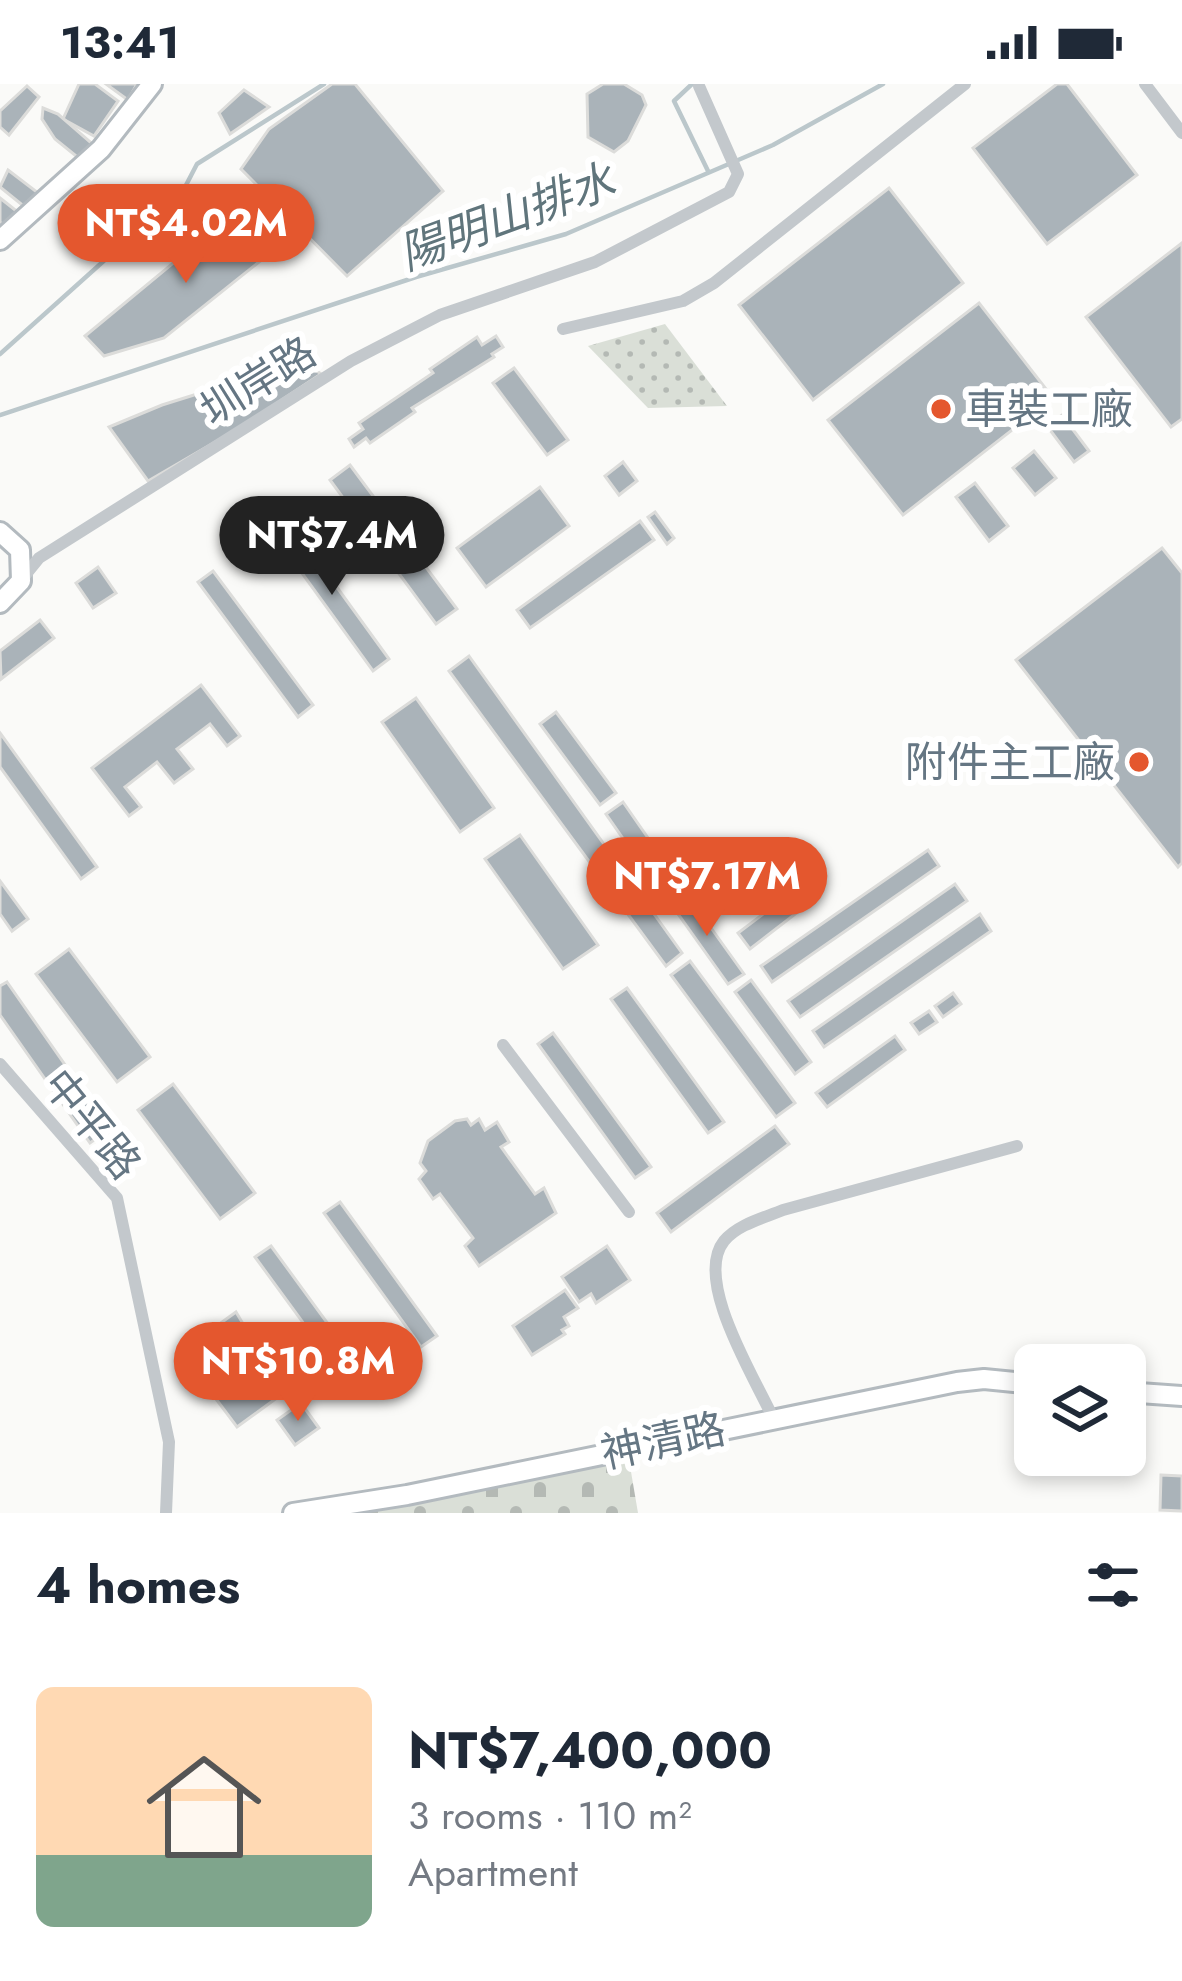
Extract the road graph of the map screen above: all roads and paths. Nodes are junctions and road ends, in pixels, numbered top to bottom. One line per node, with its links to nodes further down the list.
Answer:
1 (152, 84): 6 (street)
2 (965, 84): 7 (street)
3 (1145, 84): 5 (street)
4 (697, 85): 9 (street, 圳岸路)
5 (1182, 133)
6 (0, 240)
7 (562, 329)
8 (0, 532): 9 (street)
9 (20, 581): 10 (street)
10 (0, 603)
11 (503, 1046): 14 (street)
12 (0, 1064): 19 (street, 中平路)
13 (1017, 1146): 18 (street)
14 (629, 1212)
15 (1014, 1382): 18 (street, 神清路)
16 (1146, 1393): 17 (street)
17 (1182, 1396)
18 (773, 1418): 20 (street, 神清路)
19 (166, 1513)
20 (293, 1513)

